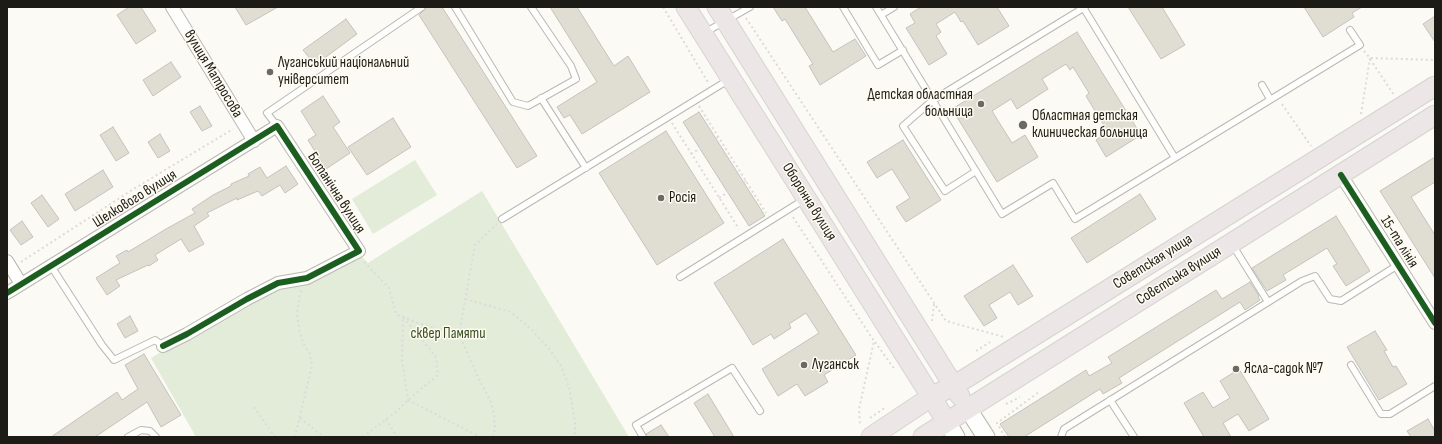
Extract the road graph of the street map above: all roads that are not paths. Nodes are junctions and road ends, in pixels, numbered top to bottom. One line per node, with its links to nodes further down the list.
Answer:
1 (172, 7): 24 (street, вулиця Матросова)
2 (422, 7): 23 (lane)
3 (454, 7): 19 (lane)
4 (531, 7): 19 (lane)
5 (686, 7): 14 (main road, Оборонна вулиця)
6 (750, 7): 11 (lane)
7 (843, 7): 15 (lane)
8 (876, 7): 12 (lane)
9 (894, 7): 12 (lane)
10 (1084, 7): 21 (lane); 25 (lane)
11 (728, 13): 14 (lane); 42 (main road, Оборонна вулиця)
12 (881, 15): 15 (lane)
13 (1350, 30): 20 (lane)
14 (703, 34): 16 (main road, Оборонна вулиця)
15 (903, 50): 21 (lane)
16 (731, 78): 26 (lane); 29 (main road, Оборонна вулиця)
17 (1262, 85): 20 (lane)
18 (1435, 86): 42 (main road, Советская улица)
19 (541, 98): 26 (lane)
20 (1273, 98): 25 (lane)
21 (932, 100): 27 (lane); 27 (lane)
22 (1435, 115): 28 (main road, Совєтська вулиця)
23 (277, 126): 24 (street, Шелкового вулиця); 40 (street, Ботанічна вулиця)
24 (254, 141): 33 (street, Шелкового вулиця)
25 (1175, 158): 27 (lane)
26 (586, 168): 30 (lane)
27 (976, 171)
28 (1341, 175): 31 (main road, Совєтська вулиця); 34 (street, 15-та лінія)
29 (806, 198): 35 (lane); 44 (main road, Оборонна вулиця)
30 (502, 220)
31 (1232, 244): 38 (lane); 46 (main road, Совєтська вулиця)
32 (9, 264): 36 (street)
33 (51, 266): 36 (street, Шелкового вулиця); 40 (lane)
34 (1398, 266): 38 (lane); 39 (street, 15-та лінія)
35 (680, 277)
36 (21, 284): 37 (street, Шелкового вулиця)
37 (7, 294)
38 (1268, 302): 45 (lane)
39 (1435, 323)
40 (163, 346)
41 (1351, 365): 43 (lane)
42 (955, 385): 44 (main road, Советская улица); 46 (main road, Оборонна вулиця)
43 (1435, 386)
44 (931, 396): 48 (main road, Советская улица); 49 (main road, Оборонна вулиця)
45 (1110, 400): 55 (lane); 56 (lane)
46 (968, 409): 49 (main road, Совєтська вулиця); 54 (main road)
47 (760, 411): 52 (lane)
48 (866, 430)
49 (951, 430): 53 (main road, Совєтська вулиця)
50 (128, 437): 51 (lane)
51 (156, 437)
52 (643, 437)
53 (923, 437)
54 (986, 437)
55 (1061, 437)
56 (1134, 437)

